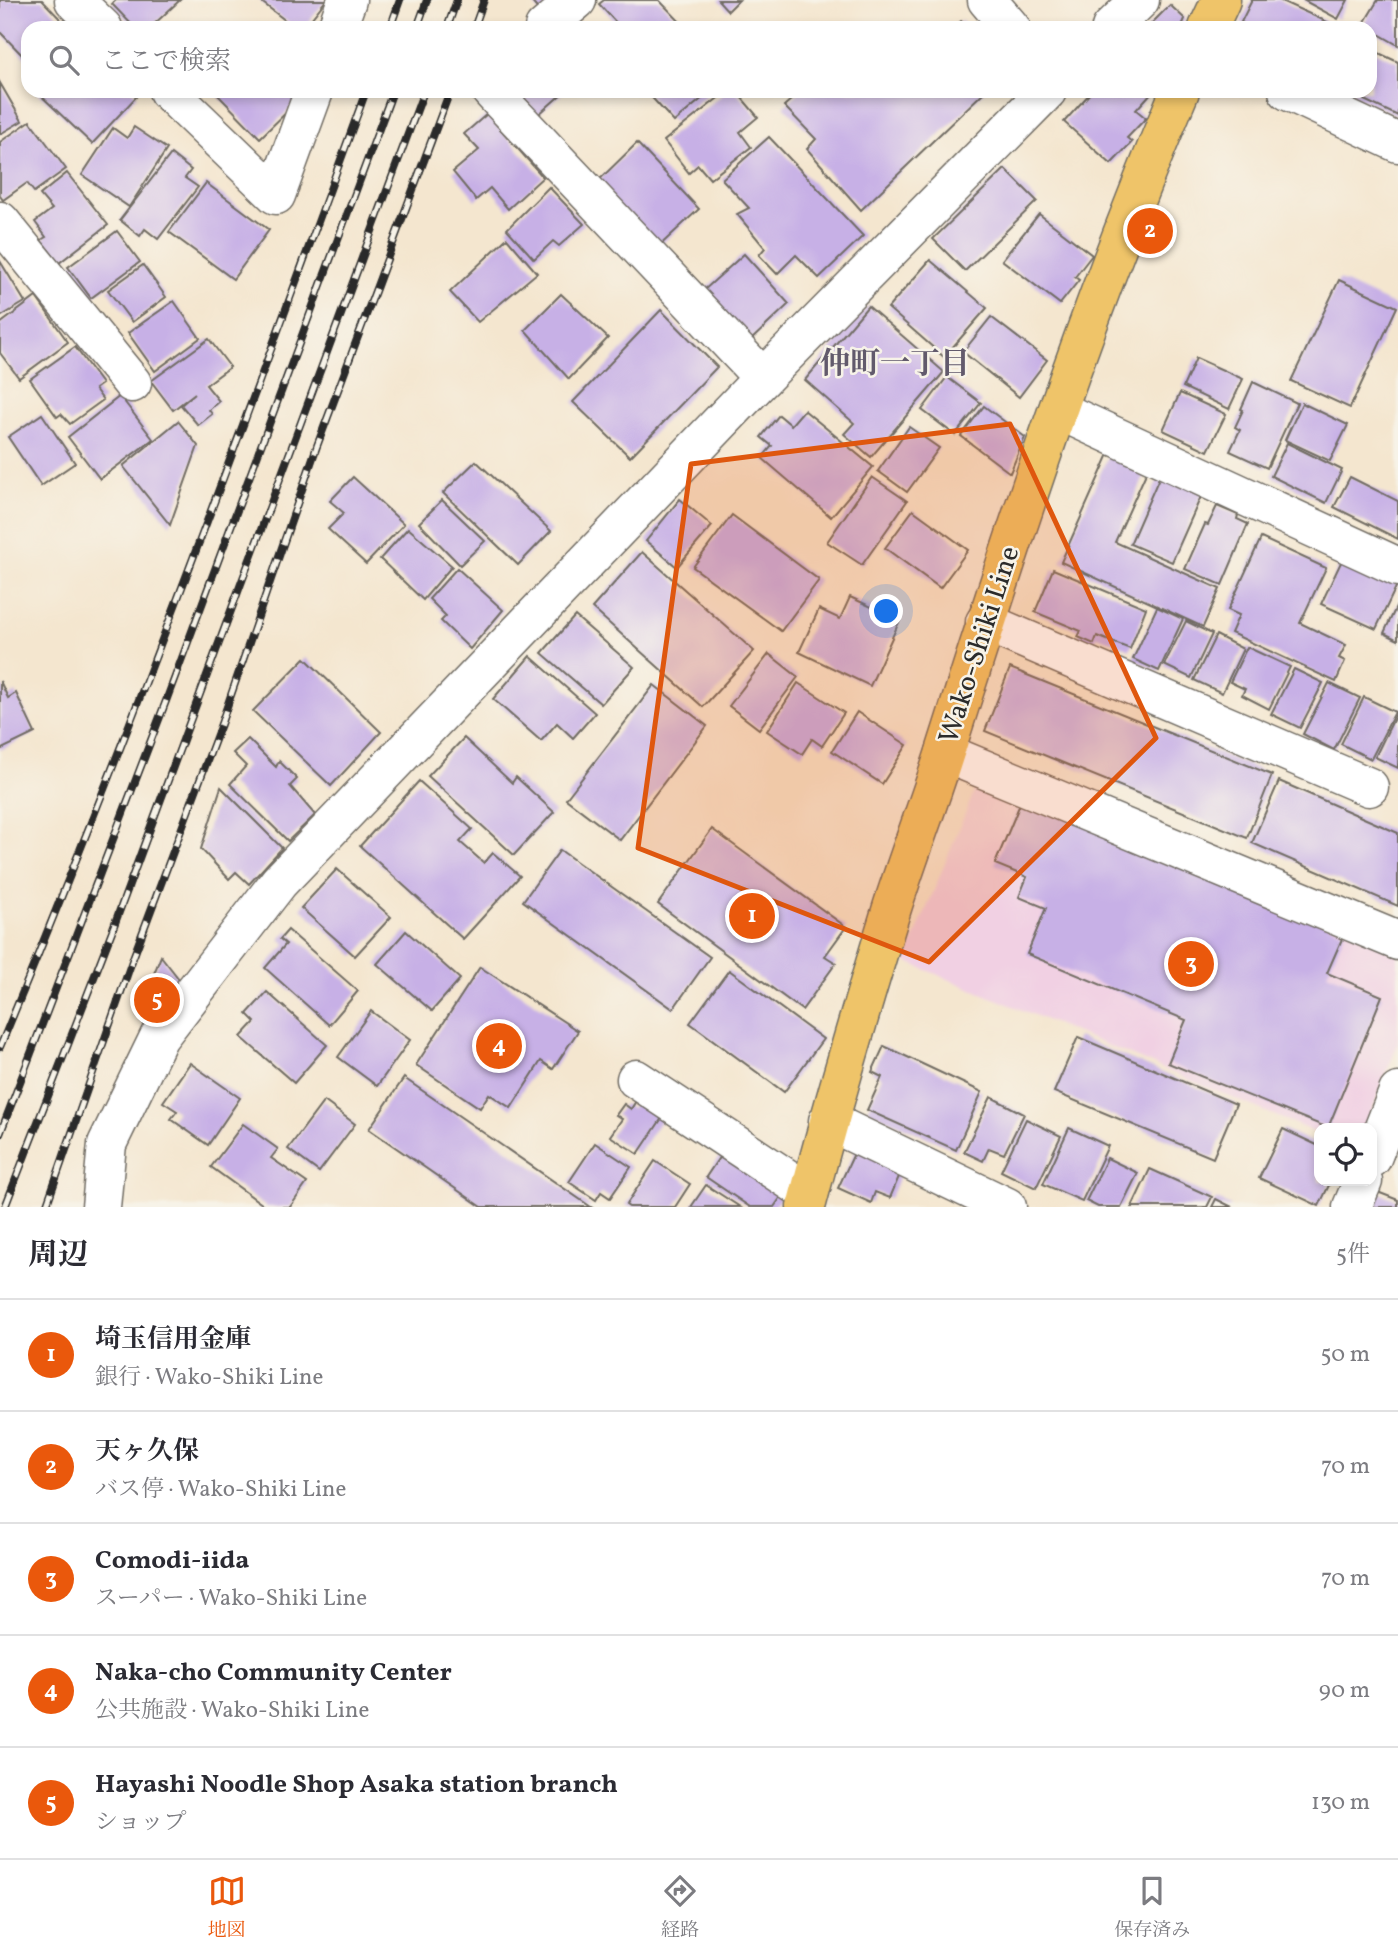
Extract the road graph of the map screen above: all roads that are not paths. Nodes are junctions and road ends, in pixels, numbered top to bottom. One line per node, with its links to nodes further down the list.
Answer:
1 (74, 0): 7 (street)
2 (348, 0): 8 (street)
3 (577, 0): 9 (street)
4 (987, 0): 10 (street)
5 (1140, 0): 11 (street)
6 (1221, 0): 12 (main road)
7 (96, 21)
8 (340, 21)
9 (552, 21)
10 (1005, 21)
11 (1118, 21)
12 (1211, 21)
13 (175, 98): 14 (street)
14 (311, 98)
15 (498, 98): 21 (street)
16 (1040, 98): 21 (street)
17 (1177, 98): 23 (main road, Wako-Shiki Line)
18 (1303, 98): 19 (street)
19 (1398, 143)
20 (0, 221): 22 (street)
21 (763, 379): 35 (street)
22 (132, 383)
23 (1058, 410): 24 (street); 25 (main road, Wako-Shiki Line)
24 (1398, 568)
25 (985, 622): 26 (main road, Wako-Shiki Line); 27 (street)
26 (945, 753): 28 (street); 31 (main road, Wako-Shiki Line)
27 (1369, 786)
28 (1398, 941)
29 (636, 1079): 34 (street)
30 (1398, 1092): 32 (street)
31 (828, 1121): 34 (main road, Wako-Shiki Line); 36 (street)
32 (1377, 1162)
33 (1364, 1186): 37 (street)
34 (808, 1200)
35 (101, 1207)
36 (1007, 1207)
37 (1352, 1207)

